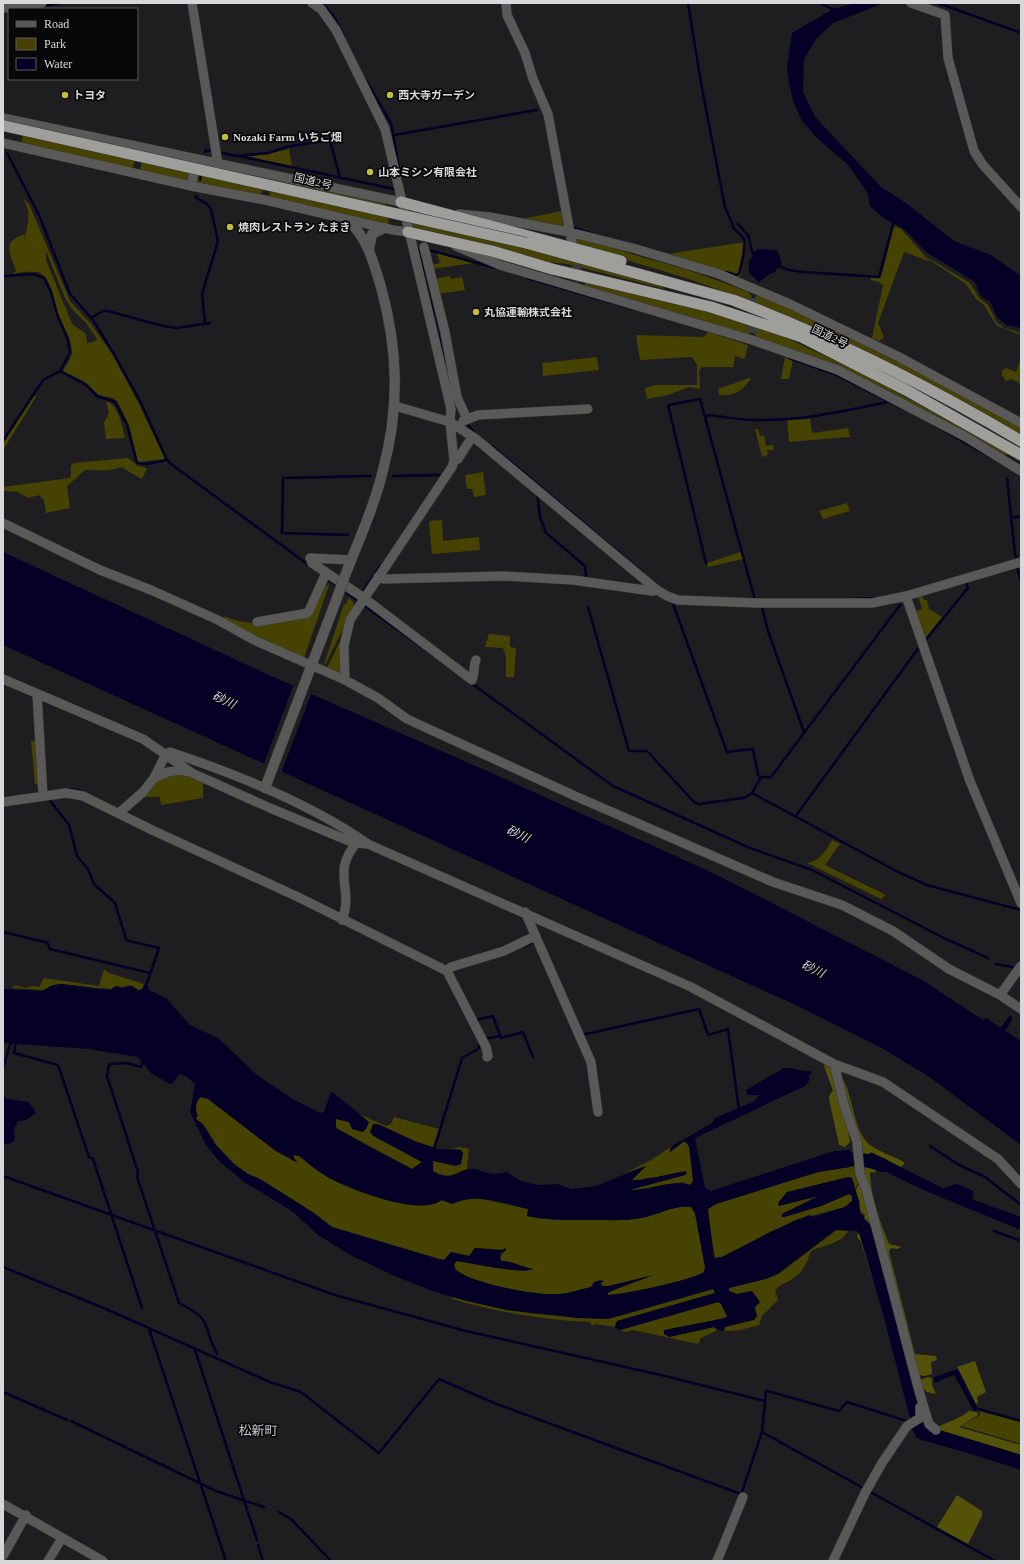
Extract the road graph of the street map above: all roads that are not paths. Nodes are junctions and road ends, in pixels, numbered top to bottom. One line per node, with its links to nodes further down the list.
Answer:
1 (42, 3): 6 (street)
2 (192, 3): 14 (street)
3 (312, 3): 19 (street)
4 (506, 3): 25 (street)
5 (911, 3): 20 (street)
6 (3, 8)
7 (3, 118): 8 (street)
8 (20, 122): 11 (street); 12 (street)
9 (3, 125): 30 (highway, 国道2号, bridge)
10 (3, 143): 11 (street)
11 (17, 146): 15 (street)
12 (139, 148): 13 (street); 15 (street)
13 (196, 160): 14 (street); 17 (street)
14 (218, 164): 16 (street)
15 (135, 172): 17 (street)
16 (271, 176): 18 (street); 19 (street)
17 (192, 186): 18 (street)
18 (265, 200): 22 (street)
19 (401, 202): 21 (highway); 24 (street)
20 (1021, 206)
21 (443, 213): 25 (street); 31 (highway)
22 (348, 220): 23 (street); 29 (street)
23 (384, 228): 24 (street); 29 (street)
24 (408, 232): 26 (highway); 35 (street)
25 (569, 232): 27 (street); 37 (street)
26 (438, 238): 32 (highway); 40 (street)
27 (572, 243)
28 (424, 247): 36 (street)
29 (369, 249): 33 (street)
30 (616, 267): 31 (highway, 国道2号); 32 (highway, 国道2号)
31 (733, 300): 39 (highway, 国道2号)
32 (802, 337): 40 (highway, 国道2号)
33 (395, 406): 35 (street); 44 (street)
34 (588, 409): 36 (street)
35 (450, 422): 36 (street); 41 (street)
36 (463, 422): 38 (street)
37 (1021, 423)
38 (472, 436): 41 (street); 48 (street)
39 (1021, 441)
40 (1013, 457): 42 (street)
41 (454, 460): 47 (street)
42 (1021, 470)
43 (3, 523): 53 (street)
44 (351, 560): 46 (street); 53 (street, bridge)
45 (1021, 562): 49 (street)
46 (325, 575): 50 (street); 51 (street)
47 (378, 577): 48 (street); 50 (street)
48 (657, 590): 49 (street)
49 (906, 596): 65 (street)
50 (361, 599): 52 (street); 55 (street)
51 (257, 622)
52 (476, 660)
53 (311, 666): 55 (street); 60 (street)
54 (3, 679): 56 (street)
55 (345, 680): 71 (street)
56 (37, 694): 57 (street); 61 (street)
57 (166, 754): 58 (street); 59 (street); 60 (street)
58 (192, 773): 59 (street); 64 (street)
59 (154, 778): 63 (street)
60 (265, 788): 64 (street)
61 (43, 794): 62 (street); 63 (street)
62 (3, 802)
63 (119, 813): 67 (street)
64 (361, 842): 66 (street); 67 (street)
65 (1021, 903)
66 (525, 912): 68 (street); 74 (street)
67 (343, 918): 70 (street)
68 (535, 936): 70 (street); 75 (street)
69 (1021, 966): 71 (street)
70 (447, 971): 73 (street)
71 (1000, 995): 72 (street)
72 (1021, 1009)
73 (487, 1058)
74 (834, 1064): 76 (street); 77 (street)
75 (598, 1112)
76 (1021, 1184)
77 (919, 1391): 78 (street); 89 (street)
78 (936, 1430)
79 (744, 1497): 88 (street)
80 (3, 1504): 82 (street)
81 (3, 1511): 82 (street)
82 (25, 1518): 83 (street); 84 (street)
83 (61, 1540): 85 (street); 86 (street); 87 (street)
84 (3, 1556)
85 (48, 1561)
86 (91, 1561)
87 (103, 1561)
88 (717, 1561)
89 (833, 1561)

